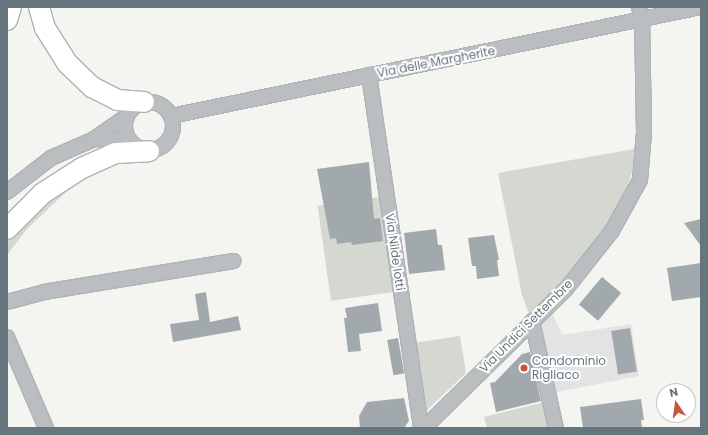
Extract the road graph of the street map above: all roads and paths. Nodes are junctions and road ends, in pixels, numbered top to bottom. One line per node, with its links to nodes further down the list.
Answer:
1 (11, 7): 5 (highway)
2 (39, 7): 8 (highway)
3 (639, 7): 6 (street, Via Undici Settembre)
4 (701, 7): 6 (street, Via delle Margherite)
5 (7, 20)
6 (642, 21): 7 (street, Via delle Margherite); 18 (street, Via Undici Settembre)
7 (368, 75): 9 (street, Via delle Margherite); 21 (street, Via Nilde Iotti)
8 (144, 102): 9 (street); 10 (street)
9 (171, 116): 13 (street)
10 (126, 117): 11 (street); 12 (street)
11 (94, 139): 12 (street); 14 (street)
12 (128, 140): 13 (street)
13 (149, 151): 15 (highway)
14 (7, 192)
15 (7, 229)
16 (233, 261): 17 (street)
17 (7, 302)
18 (532, 321): 21 (street, Via Undici Settembre); 22 (street)
19 (7, 336): 20 (street)
20 (46, 428)
21 (422, 428)
22 (556, 428)

